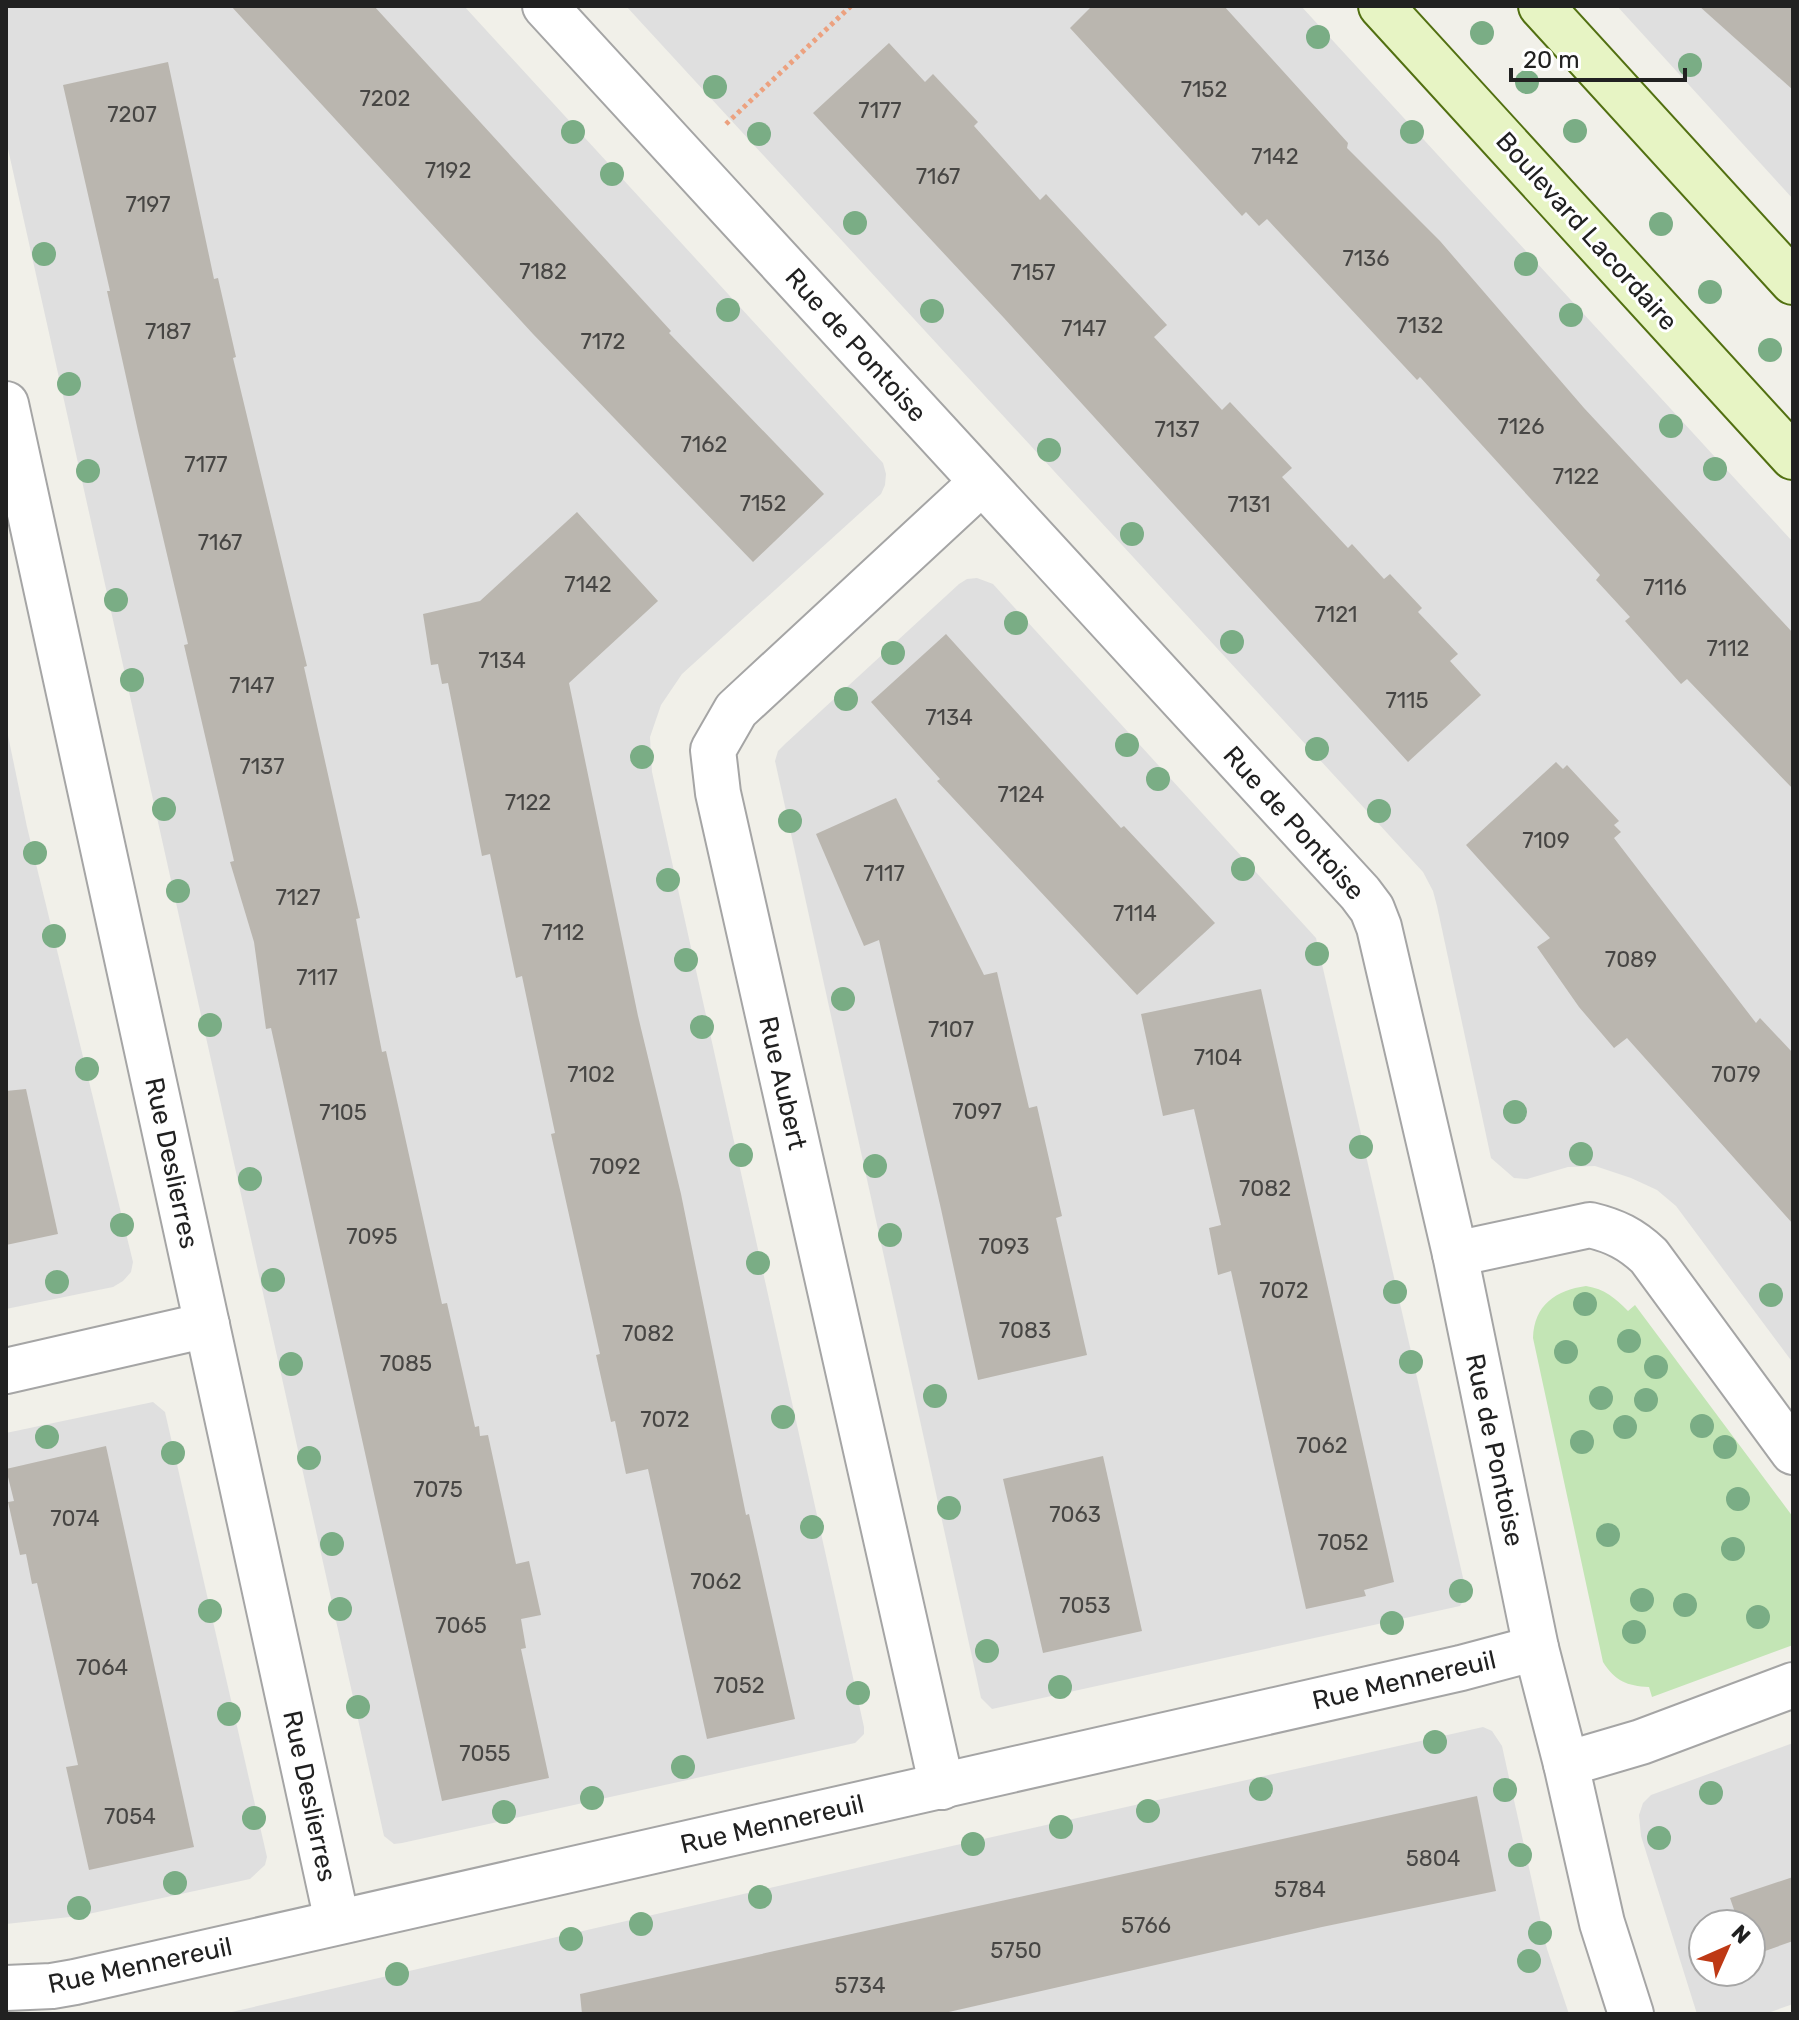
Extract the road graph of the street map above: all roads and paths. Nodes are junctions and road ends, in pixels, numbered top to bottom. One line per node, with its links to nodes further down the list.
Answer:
1 (545, 6): 9 (street, Rue de Pontoise)
2 (851, 6): 5 (path)
3 (1381, 6): 8 (main road, Boulevard Lacordaire)
4 (1541, 6): 6 (main road)
5 (726, 124)
6 (1793, 282)
7 (6, 404): 11 (street, Rue Deslierres)
8 (1793, 457)
9 (981, 483): 10 (street, Rue de Pontoise); 17 (street, Rue Aubert)
10 (1455, 1254): 13 (street); 14 (street, Rue de Pontoise)
11 (207, 1325): 12 (street); 18 (street, Rue Deslierres)
12 (6, 1371)
13 (1793, 1452)
14 (1536, 1648): 16 (street, Rue de Pontoise); 17 (street, Rue Mennereuil)
15 (1793, 1685): 16 (street)
16 (1566, 1764): 20 (street, Rue de Pontoise)
17 (942, 1787): 18 (street, Rue Mennereuil)
18 (337, 1921): 19 (street, Rue Mennereuil)
19 (6, 1988)
20 (1631, 2014)

